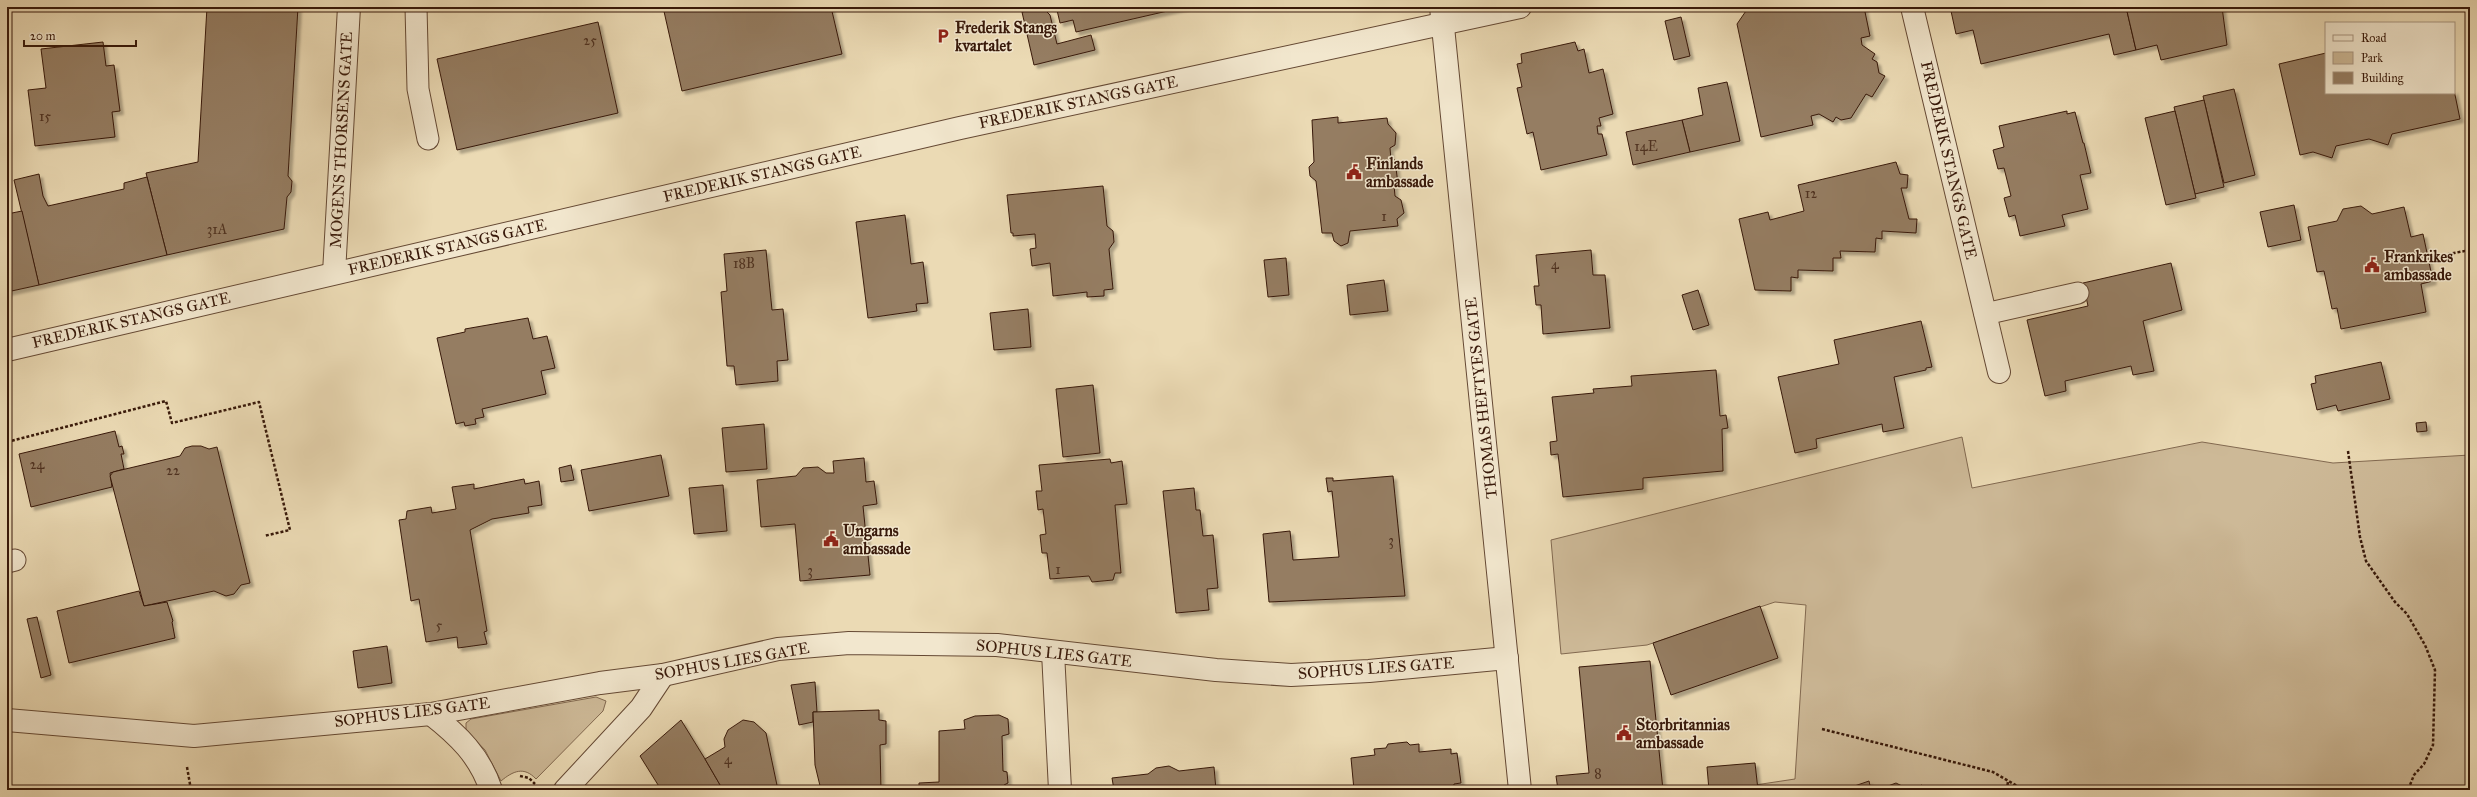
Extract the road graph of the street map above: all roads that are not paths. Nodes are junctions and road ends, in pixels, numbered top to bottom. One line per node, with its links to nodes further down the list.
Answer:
1 (348, 7): 7 (street, MOGENS THORSENS GATE)
2 (416, 7): 6 (lane)
3 (1520, 7): 5 (street, FREDERIK STANGS GATE)
4 (1912, 7): 9 (street, FREDERIK STANGS GATE)
5 (1442, 15): 7 (street, FREDERIK STANGS GATE); 13 (street, THOMAS HEFTYES GATE)
6 (428, 139)
7 (334, 273): 10 (street, FREDERIK STANGS GATE)
8 (2078, 293): 9 (lane)
9 (1985, 314): 11 (street, FREDERIK STANGS GATE)
10 (7, 350)
11 (1999, 372)
12 (1053, 652): 13 (street, SOPHUS LIES GATE); 14 (street, SOPHUS LIES GATE); 19 (street)
13 (1507, 658): 20 (street, THOMAS HEFTYES GATE)
14 (663, 675): 15 (street, SOPHUS LIES GATE); 18 (street)
15 (431, 714): 16 (street, SOPHUS LIES GATE); 17 (street)
16 (7, 720)
17 (491, 790)
18 (565, 790)
19 (1060, 790)
20 (1520, 790)

